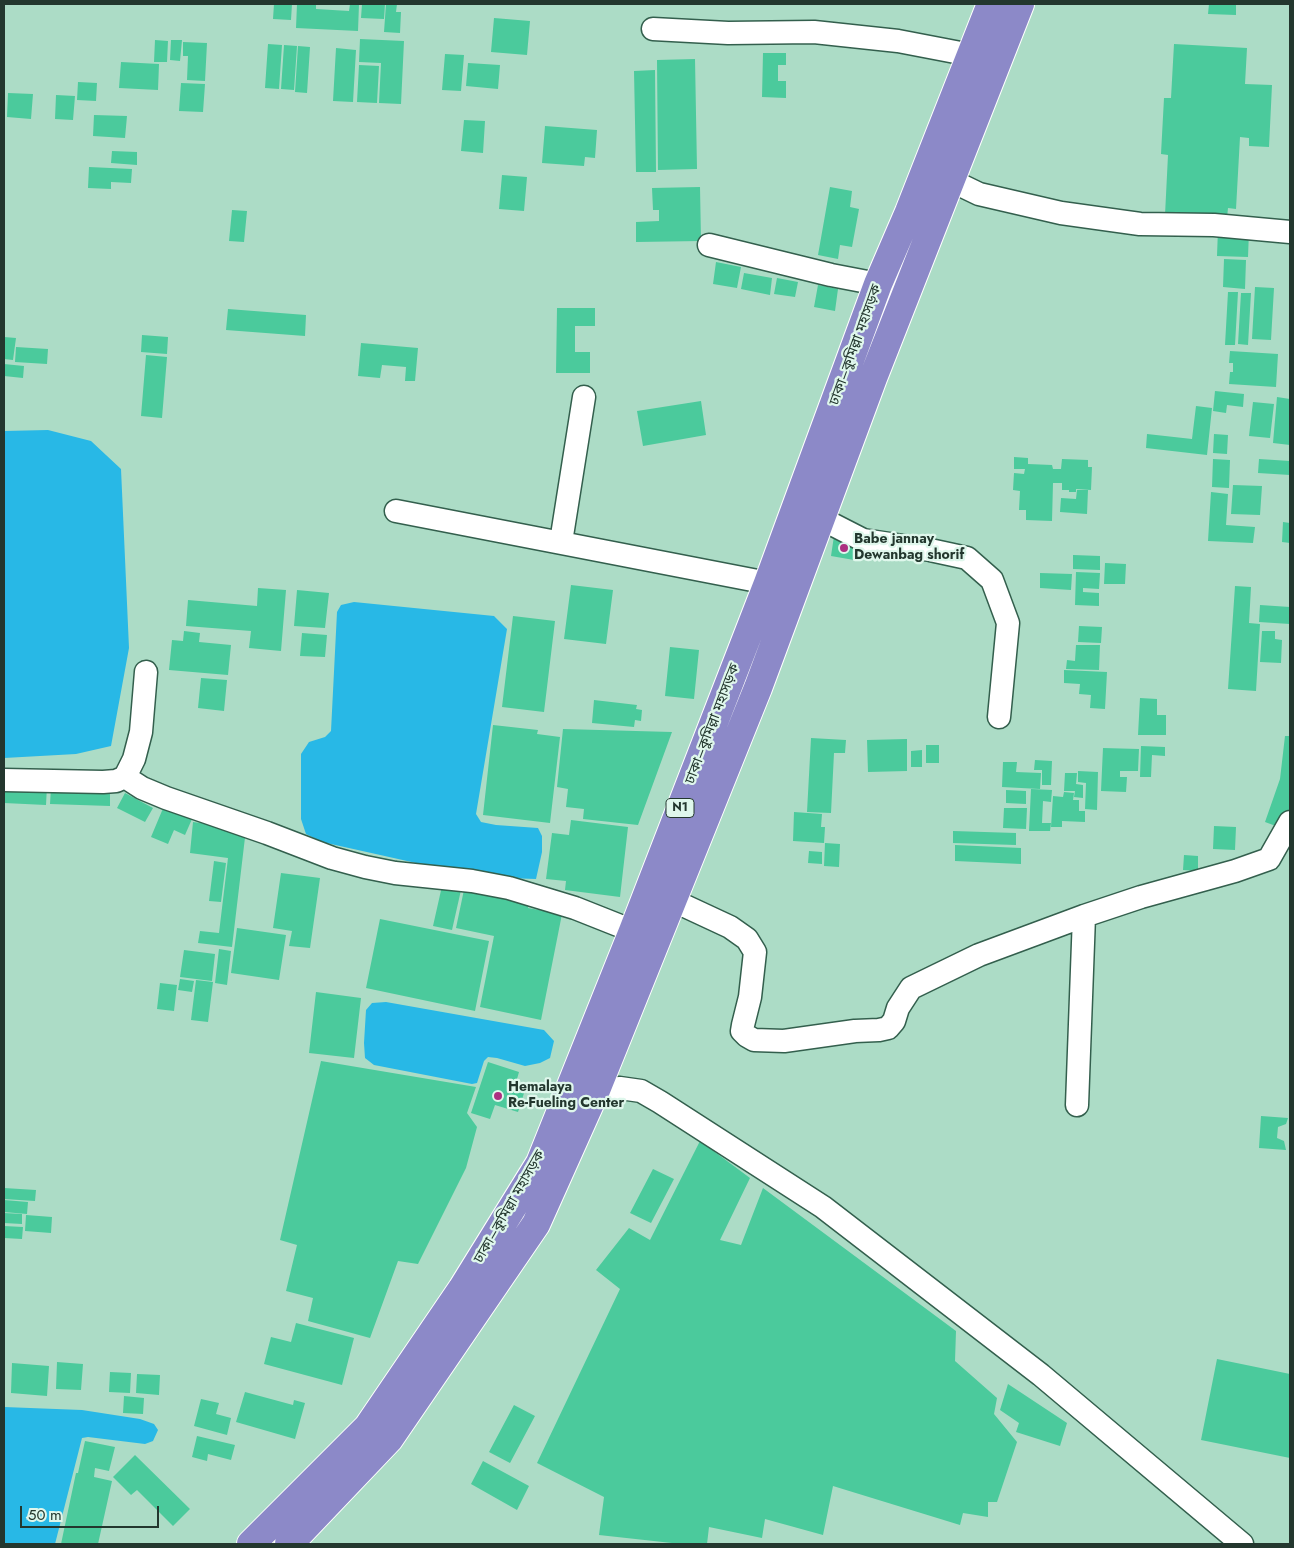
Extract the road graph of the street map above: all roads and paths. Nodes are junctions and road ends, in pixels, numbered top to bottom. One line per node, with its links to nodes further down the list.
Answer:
1 (991, 4): 4 (highway, ঢাকা–কুমিল্লা মহাসড়ক / N1)
2 (1020, 4): 5 (highway, ঢাকা–কুমিল্লা মহাসড়ক / N1)
3 (652, 28): 4 (street)
4 (971, 55): 8 (highway, ঢাকা–কুমিল্লা মহাসড়ক / N1)
5 (950, 180): 6 (street); 11 (highway, ঢাকা–কুমিল্লা মহাসড়ক / N1)
6 (1290, 232)
7 (709, 245): 8 (street)
8 (878, 284): 13 (highway, ঢাকা–কুমিল্লা মহাসড়ক / N1)
9 (584, 396): 12 (street)
10 (396, 511): 12 (street)
11 (820, 518): 15 (street); 19 (highway, ঢাকা–কুমিল্লা মহাসড়ক / N1)
12 (561, 542): 13 (street)
13 (768, 583): 21 (highway, ঢাকা–কুমিল্লা মহাসড়ক / N1)
14 (146, 672): 16 (street)
15 (999, 717)
16 (126, 777): 17 (street); 21 (street)
17 (4, 780)
18 (1290, 822): 20 (street)
19 (672, 900): 20 (street); 22 (highway, ঢাকা–কুমিল্লা মহাসড়ক / N1)
20 (1084, 916): 23 (street)
21 (633, 931): 24 (highway, ঢাকা–কুমিল্লা মহাসড়ক / N1)
22 (596, 1090): 25 (highway, ঢাকা–কুমিল্লা মহাসড়ক / N1); 26 (street)
23 (1077, 1105)
24 (251, 1544)
25 (289, 1544)
26 (1242, 1544)

